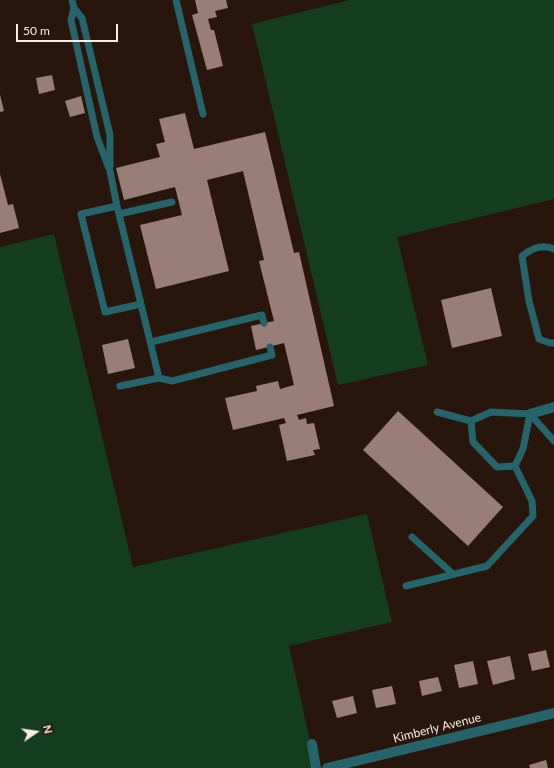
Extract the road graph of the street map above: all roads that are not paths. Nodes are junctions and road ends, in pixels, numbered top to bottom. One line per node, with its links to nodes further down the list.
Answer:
1 (72, 0): 3 (lane)
2 (176, 0): 4 (lane)
3 (74, 8): 5 (lane); 5 (lane)
4 (203, 114)
5 (110, 172): 7 (lane)
6 (172, 202): 8 (lane)
7 (117, 206): 8 (lane); 10 (lane)
8 (119, 214): 10 (lane)
9 (554, 249): 13 (lane)
10 (141, 304): 12 (lane)
11 (264, 323): 12 (lane)
12 (150, 342): 15 (lane)
13 (554, 343)
14 (270, 347): 15 (lane)
15 (159, 378): 16 (lane)
16 (120, 386)
17 (554, 407): 19 (street)
18 (437, 412): 20 (lane)
19 (530, 414): 20 (lane); 21 (lane); 22 (lane)
20 (471, 421): 22 (lane)
21 (554, 441)
22 (515, 466): 24 (lane)
23 (412, 537): 24 (lane)
24 (453, 574): 25 (lane)
25 (406, 586)
26 (554, 713): 29 (street, Kimberly Avenue)
27 (312, 744): 28 (street)
28 (316, 768)
29 (327, 768)

